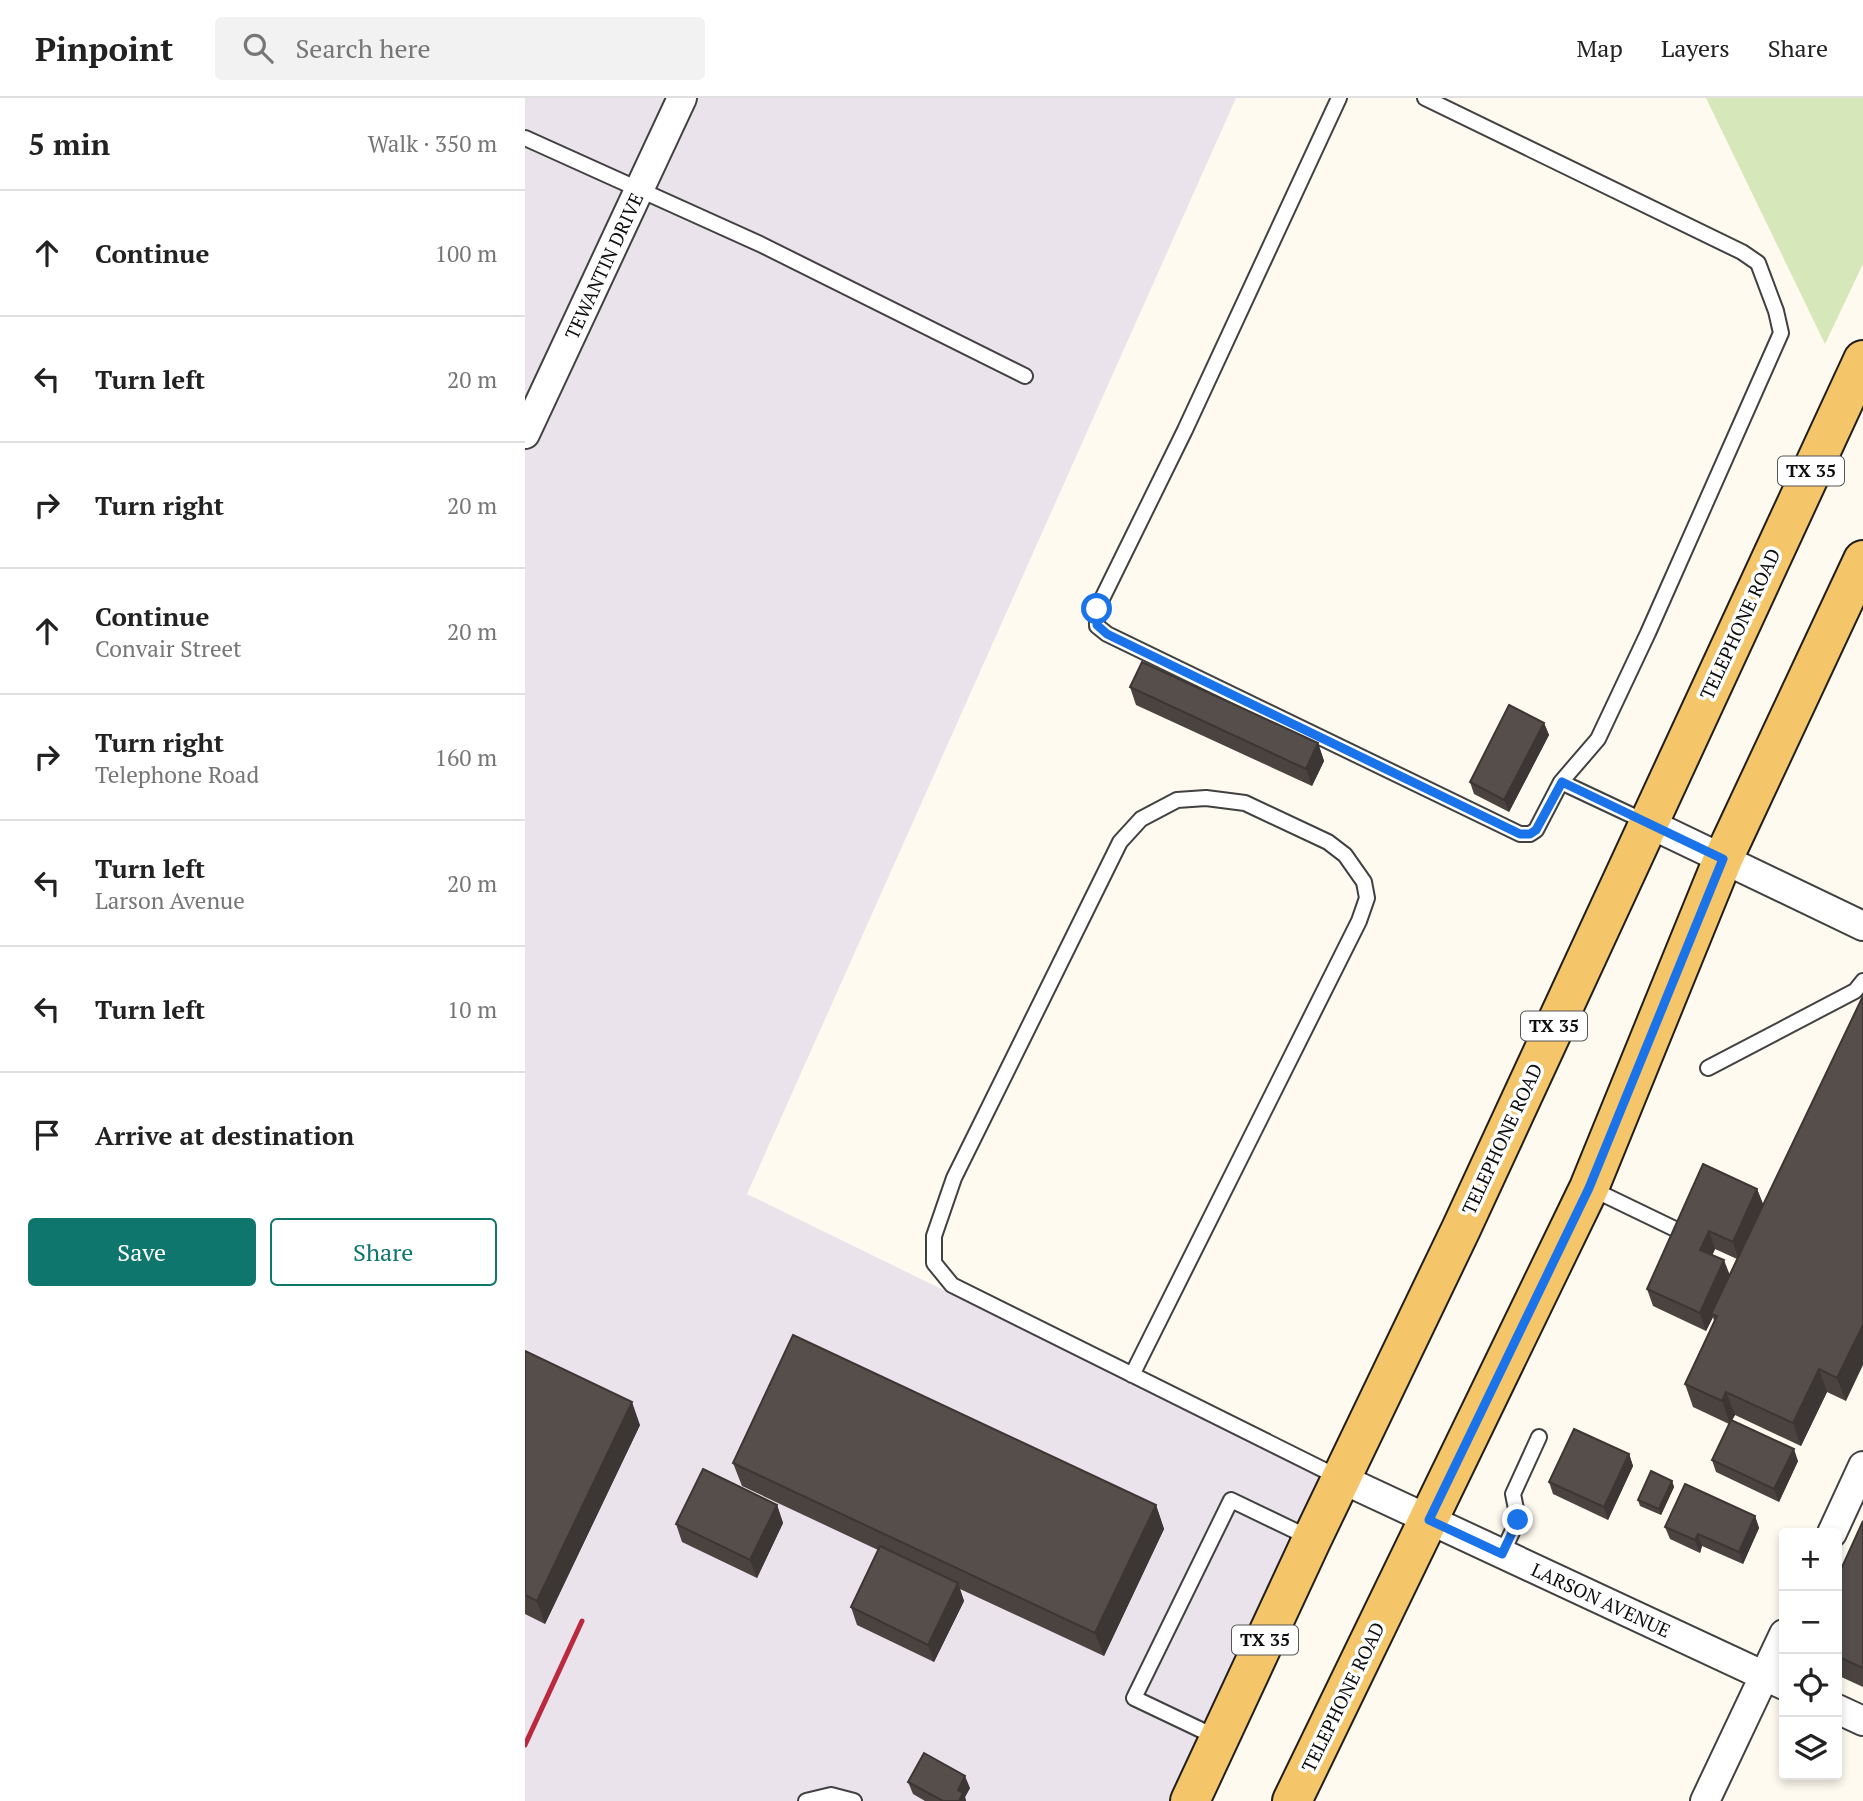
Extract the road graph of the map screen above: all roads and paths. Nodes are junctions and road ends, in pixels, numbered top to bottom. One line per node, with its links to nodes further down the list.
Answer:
1 (682, 98): 5 (street, TEWANTIN DRIVE)
2 (1339, 98): 10 (lane)
3 (1425, 98): 10 (lane)
4 (525, 138): 5 (lane)
5 (639, 190): 7 (lane); 8 (street, TEWANTIN DRIVE)
6 (1863, 360): 11 (main road, TELEPHONE ROAD / TX 35)
7 (1025, 376)
8 (525, 434)
9 (1863, 560): 12 (main road, TELEPHONE ROAD)
10 (1562, 782): 11 (lane)
11 (1648, 823): 12 (street); 21 (main road, TELEPHONE ROAD / TX 35)
12 (1723, 859): 13 (street); 16 (main road, TELEPHONE ROAD)
13 (1863, 926)
14 (1863, 981): 15 (lane)
15 (1708, 1068)
16 (1589, 1188): 17 (lane); 22 (main road, TELEPHONE ROAD)
17 (1675, 1229)
18 (1132, 1375): 18 (lane); 21 (lane)
19 (1539, 1437): 25 (lane)
20 (1863, 1466): 23 (street)
21 (1342, 1479): 22 (street, LARSON AVENUE); 24 (main road, TELEPHONE ROAD / TX 35)
22 (1429, 1520): 25 (street, LARSON AVENUE); 34 (main road, TELEPHONE ROAD)
23 (1834, 1528)
24 (1312, 1539): 30 (main road, TELEPHONE ROAD / TX 35); 30 (lane)
25 (1502, 1554): 27 (street, LARSON AVENUE)
26 (1780, 1654): 27 (street)
27 (1774, 1680): 35 (street)
28 (1842, 1711): 29 (street)
29 (1863, 1721)
30 (1219, 1739): 33 (main road, TELEPHONE ROAD / TX 35)
31 (806, 1801): 32 (lane)
32 (854, 1801)
33 (1190, 1801)
34 (1292, 1801)
35 (1705, 1801)

